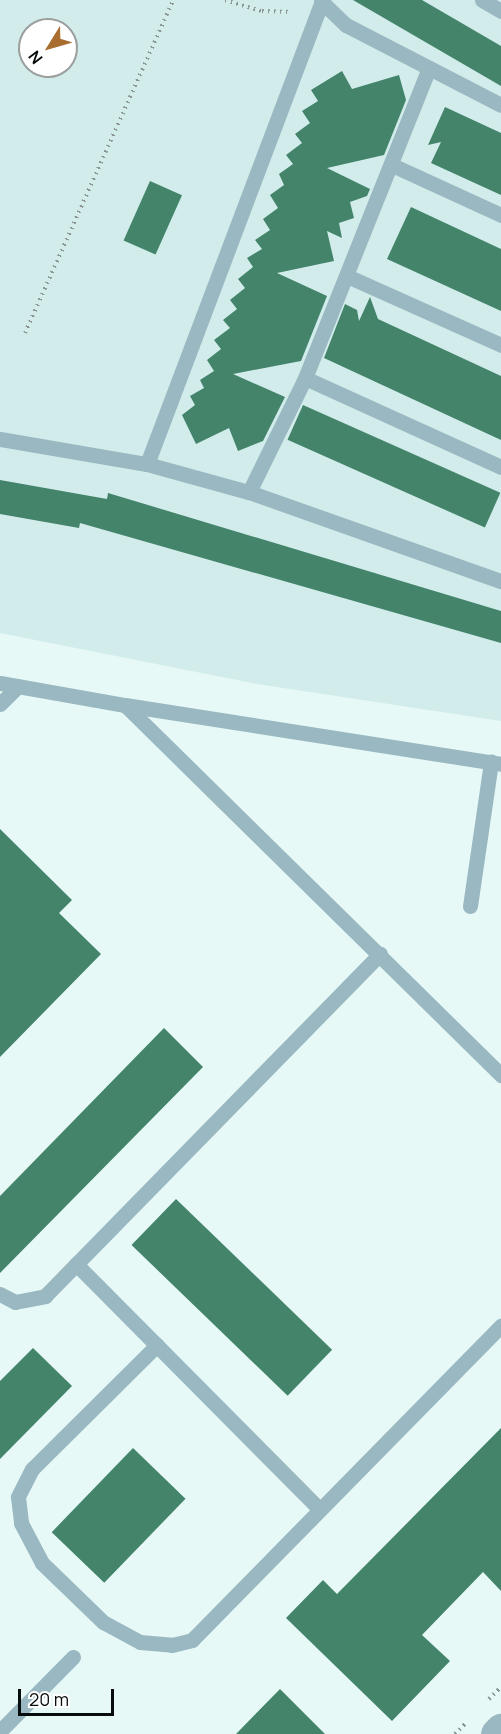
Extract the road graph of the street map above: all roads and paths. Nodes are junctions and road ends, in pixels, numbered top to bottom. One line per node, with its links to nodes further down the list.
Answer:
1 (174, 0): 11 (path)
2 (225, 0): 4 (path)
3 (482, 0): 5 (lane)
4 (321, 1): 6 (lane); 15 (lane)
5 (501, 11)
6 (429, 68): 7 (lane); 8 (lane)
7 (501, 105)
8 (392, 165): 9 (lane); 10 (lane)
9 (501, 215)
10 (347, 276): 12 (lane); 13 (lane)
11 (25, 333)
12 (501, 345)
13 (305, 378): 16 (lane); 17 (lane)
14 (0, 439): 15 (lane)
15 (147, 464): 17 (lane)
16 (501, 467)
17 (249, 492): 18 (lane)
18 (501, 581)
19 (0, 683): 20 (lane)
20 (18, 686): 21 (lane); 22 (lane)
21 (0, 704)
22 (125, 705): 23 (lane); 25 (lane)
23 (496, 763): 24 (lane)
24 (471, 906)
25 (380, 954): 26 (lane); 27 (lane)
26 (501, 1075)
27 (76, 1264): 28 (lane); 30 (lane)
28 (0, 1294)
29 (501, 1326): 31 (lane)
30 (157, 1345): 31 (lane); 31 (lane)
31 (320, 1510)
32 (73, 1658): 34 (lane)
33 (501, 1730): 35 (street)
34 (0, 1731)
35 (497, 1734)

